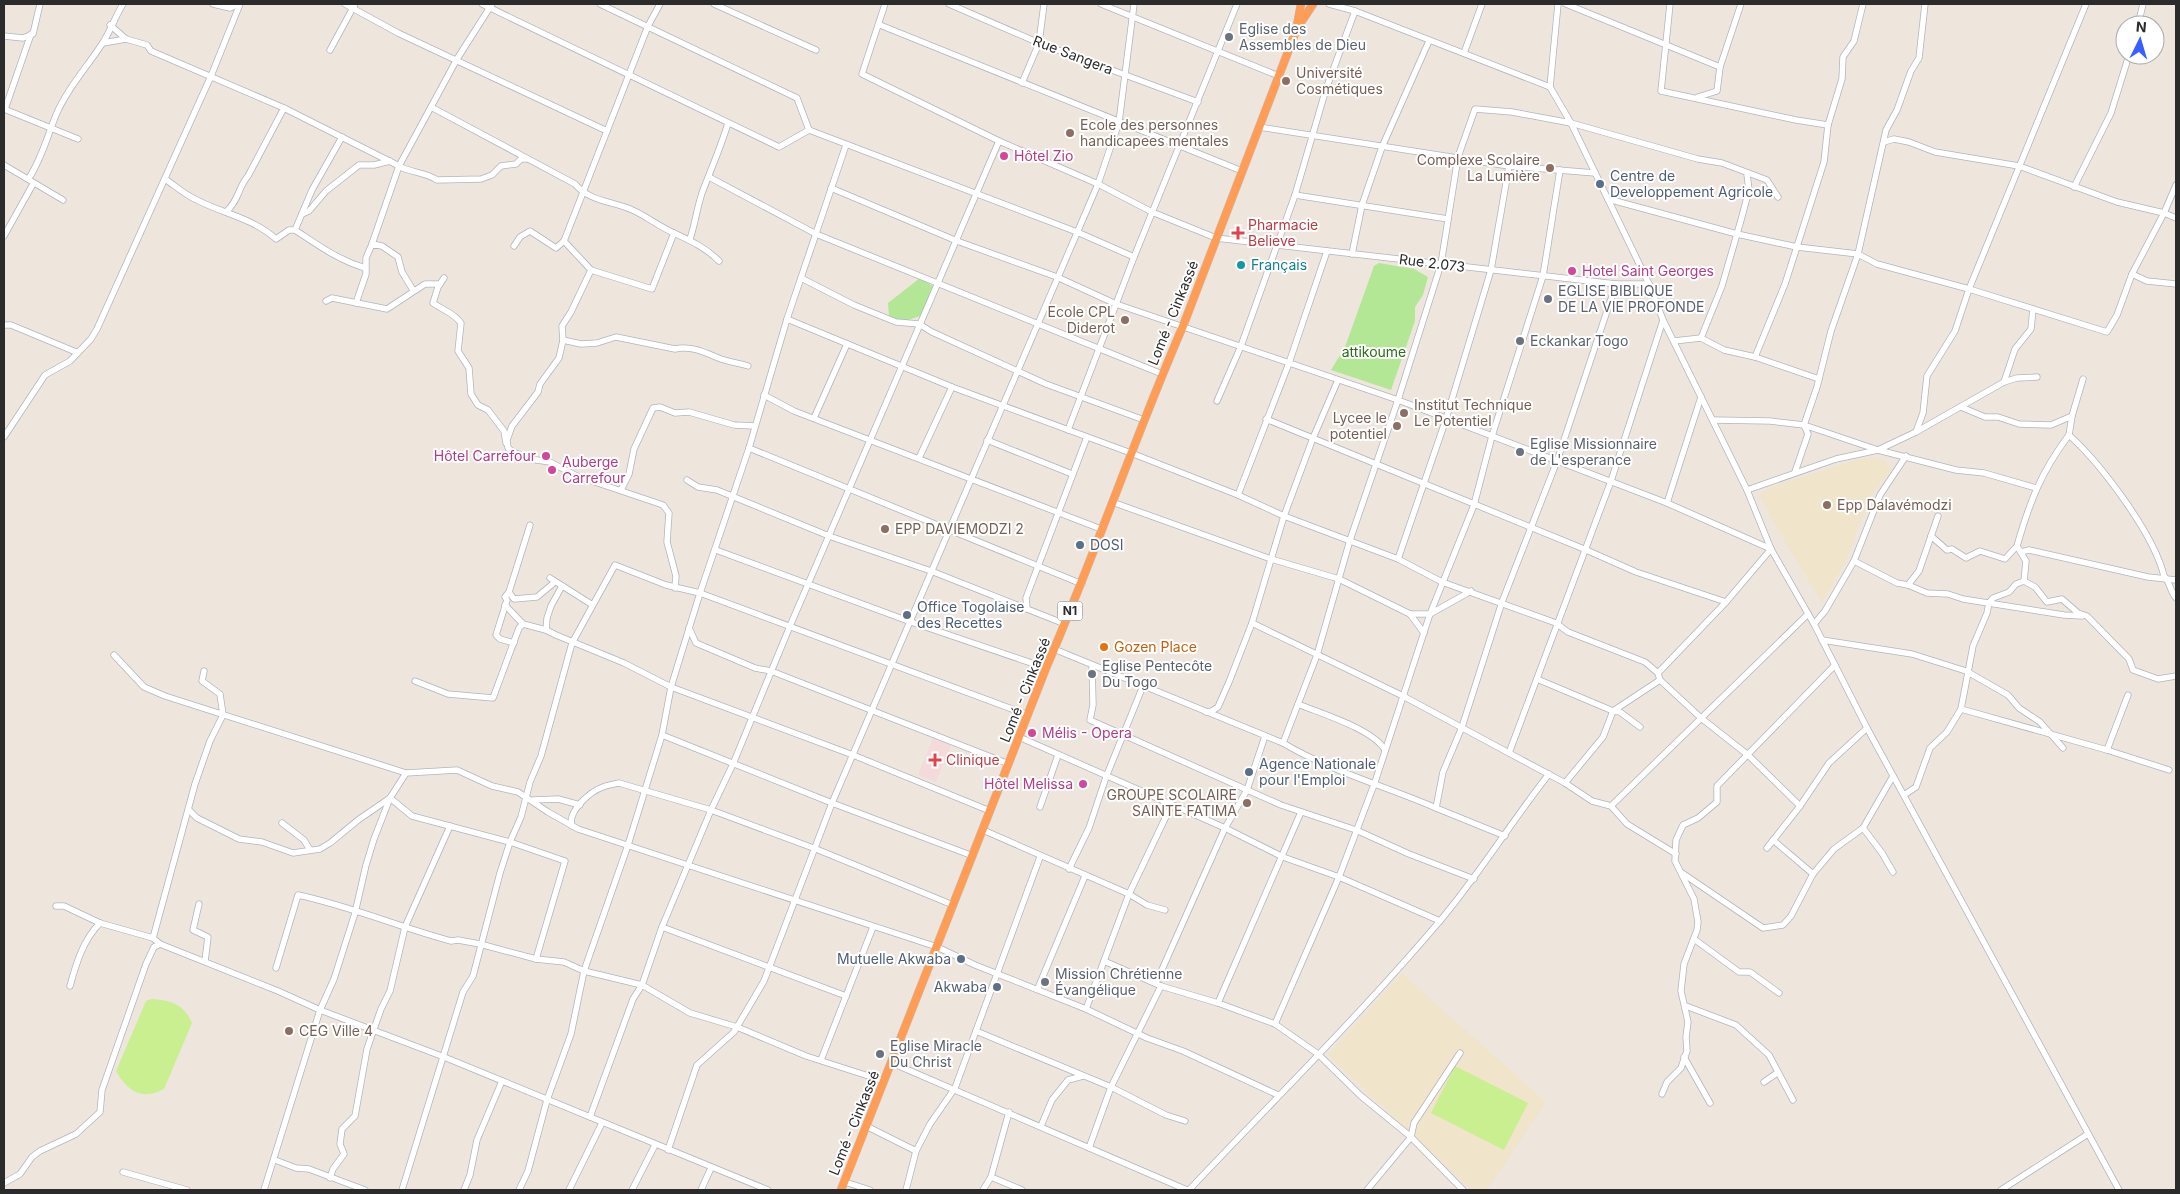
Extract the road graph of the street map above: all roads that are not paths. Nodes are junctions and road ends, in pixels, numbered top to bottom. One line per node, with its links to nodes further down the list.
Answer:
1 (40, 4): 35 (street)
2 (124, 4): 31 (street)
3 (213, 4): 4 (street)
4 (239, 4): 50 (street)
5 (345, 4): 27 (street)
6 (482, 4): 28 (street)
7 (600, 4): 33 (street)
8 (660, 4): 33 (street)
9 (714, 4): 43 (street)
10 (885, 4): 32 (street)
11 (949, 4): 40 (street, Rue Sangera)
12 (1044, 4): 40 (street)
13 (1101, 4): 30 (street)
14 (1134, 4): 30 (street)
15 (1237, 4): 44 (street)
16 (1301, 4): 34 (highway, Lomé - Cinkassé / N1)
17 (1313, 4): 34 (highway, Lomé - Cinkassé / N1)
18 (1329, 4): 29 (street)
19 (1482, 4): 45 (street)
20 (1558, 4): 54 (street)
21 (1566, 4): 41 (street)
22 (1670, 4): 41 (street)
23 (1741, 4): 48 (street)
24 (1863, 4): 63 (street)
25 (1925, 4): 72 (street)
26 (2086, 4): 82 (street)
27 (354, 6): 42 (street); 46 (street)
28 (490, 6): 46 (street); 51 (street)
29 (1355, 11): 38 (street); 68 (street)
30 (1133, 16): 44 (street); 49 (street)
31 (110, 25): 37 (street); 39 (street)
32 (880, 25): 53 (street); 71 (street, Rue 2.073)
33 (648, 26): 51 (street); 66 (street)
34 (1296, 31): 52 (highway, Lomé - Cinkassé / N1)
35 (31, 34): 36 (street); 59 (street)
36 (4, 36)
37 (126, 39): 39 (street); 50 (street)
38 (1429, 41): 45 (street); 75 (street)
39 (103, 43): 65 (street)
40 (1039, 43): 49 (street, Rue Sangera); 53 (street)
41 (1666, 44): 48 (street); 55 (street)
42 (330, 50)
43 (816, 50)
44 (1218, 51): 52 (street); 56 (street)
45 (1464, 53): 54 (street)
46 (457, 59): 57 (street); 67 (street)
47 (2126, 65): 93 (street)
48 (1720, 68): 55 (street)
49 (1125, 75): 56 (street, Rue Sangera); 60 (street)
50 (211, 76): 58 (street); 89 (street)
51 (630, 76): 61 (street); 67 (street)
52 (1279, 76): 64 (highway, Lomé - Cinkassé / N1)
53 (1022, 83): 60 (street)
54 (1550, 87): 62 (street)
55 (1696, 97): 63 (street)
56 (1198, 102): 74 (street)
57 (431, 107): 77 (street); 80 (street)
58 (284, 108): 69 (street); 102 (street)
59 (4, 109): 65 (street)
60 (1120, 122): 74 (street); 91 (street)
61 (728, 123): 66 (street); 87 (street)
62 (1572, 123): 76 (street); 85 (street); 86 (street)
63 (1828, 125): 121 (street)
64 (1259, 127): 68 (street); 84 (highway, Lomé - Cinkassé / N1)
65 (52, 129): 70 (street); 88 (street)
66 (809, 130): 73 (street)
67 (607, 131): 96 (street)
68 (1312, 135): 75 (street); 97 (street)
69 (342, 137): 78 (street); 105 (street)
70 (78, 138)
71 (999, 141): 91 (street, Rue 2.073); 95 (street)
72 (1884, 142): 82 (street); 124 (street)
73 (846, 145): 94 (street); 95 (street)
74 (1179, 147): 84 (street); 103 (street)
75 (1382, 147): 76 (street); 101 (street)
76 (1458, 157): 81 (street); 107 (street)
77 (528, 158): 80 (street); 96 (street)
78 (390, 161): 80 (street); 105 (street)
79 (4, 165): 88 (street)
80 (399, 166): 118 (street)
81 (1509, 166): 83 (street); 130 (street)
82 (2019, 166): 93 (street); 141 (street)
83 (1560, 170): 85 (street); 132 (street)
84 (1242, 171): 114 (highway, Lomé - Cinkassé / N1)
85 (1595, 173): 99 (street)
86 (1747, 174): 98 (street); 112 (street)
87 (708, 177): 111 (street); 115 (street)
88 (28, 178): 90 (street)
89 (165, 179): 102 (street); 159 (street)
90 (33, 184): 100 (street); 113 (street)
91 (1098, 184): 103 (street, Rue 2.073); 109 (street)
92 (2176, 185): 104 (street)
93 (2074, 187): 104 (street)
94 (832, 188): 111 (street); 117 (street)
95 (975, 193): 109 (street); 117 (street)
96 (584, 195): 110 (street); 116 (street)
97 (1295, 195): 101 (street); 119 (street)
98 (1778, 197)
99 (1608, 199): 112 (street); 139 (street)
100 (63, 200)
101 (1362, 205): 107 (street); 123 (street)
102 (226, 212): 108 (street)
103 (1152, 212): 114 (street, Rue 2.073); 125 (street)
104 (2164, 213): 106 (street); 131 (street)
105 (302, 214): 108 (street)
106 (2176, 218)
107 (1448, 219): 127 (street)
108 (296, 230): 128 (street)
109 (1076, 232): 125 (street); 133 (street)
110 (674, 233): 115 (street); 129 (street)
111 (816, 234): 135 (street); 136 (street)
112 (1737, 234): 121 (street); 153 (street)
113 (4, 236)
114 (1216, 238): 119 (street, Rue 2.073); 152 (highway, Lomé - Cinkassé / N1)
115 (690, 239): 126 (street)
116 (564, 241): 120 (street); 129 (street)
117 (957, 241): 133 (street); 136 (street)
118 (372, 244): 128 (street); 142 (street)
119 (1276, 245): 122 (street, Rue 2.073); 157 (street)
120 (514, 246)
121 (1797, 247): 124 (street); 160 (street)
122 (1327, 251): 123 (street, Rue 2.073); 161 (street)
123 (1352, 254): 127 (street, Rue 2.073)
124 (1858, 254): 141 (street); 167 (street)
125 (1134, 257): 145 (street)
126 (719, 261)
127 (1441, 264): 130 (street, Rue 2.073); 175 (street)
128 (365, 268): 144 (street)
129 (592, 270): 154 (street)
130 (1491, 270): 132 (street, Rue 2.073); 182 (street)
131 (2132, 274): 140 (street); 146 (street)
132 (1543, 276): 138 (street, Rue 2.073); 190 (street)
133 (1057, 277): 145 (street); 149 (street)
134 (444, 278): 137 (street)
135 (801, 278): 147 (street); 150 (street)
136 (938, 283): 149 (street); 150 (street)
137 (440, 284): 142 (street); 196 (street)
138 (1616, 284): 139 (street, Rue 2.073); 202 (street)
139 (1649, 284): 148 (street)
140 (2176, 284)
141 (1969, 289): 146 (street); 188 (street)
142 (413, 290): 144 (street)
143 (326, 301): 144 (street)
144 (356, 303)
145 (1116, 304): 152 (street); 158 (street)
146 (2033, 309): 170 (street)
147 (787, 319): 156 (street); 172 (street)
148 (1663, 320): 155 (street); 208 (street)
149 (1037, 323): 158 (street); 164 (street)
150 (919, 324): 162 (street); 164 (street)
151 (4, 325): 159 (street)
152 (1183, 326): 157 (street); 165 (highway, Lomé - Cinkassé / N1)
153 (1701, 338): 155 (street); 160 (street)
154 (562, 340): 163 (street); 196 (street)
155 (1674, 341): 174 (street)
156 (847, 344): 162 (street); 180 (street)
157 (1241, 346): 161 (street); 176 (street)
158 (1099, 350): 165 (street); 173 (street)
159 (76, 352): 191 (street)
160 (1755, 357): 167 (street)
161 (1289, 363): 168 (street); 181 (street)
162 (903, 365): 171 (street); 194 (street)
163 (748, 366)
164 (1016, 371): 173 (street); 177 (street)
165 (1162, 374): 183 (highway, Lomé - Cinkassé / N1)
166 (2037, 377): 170 (street)
167 (1819, 379): 185 (street)
168 (1338, 380): 175 (street); 193 (street)
169 (2083, 380): 179 (street)
170 (2004, 382): 178 (street)
171 (952, 387): 177 (street); 201 (street)
172 (764, 395): 180 (street); 186 (street)
173 (1081, 396): 183 (street); 187 (street)
174 (1701, 397): 184 (street); 217 (street)
175 (1398, 400): 182 (street); 203 (street)
176 (1217, 401)
177 (1002, 405): 187 (street); 195 (street)
178 (1961, 407): 179 (street); 188 (street)
179 (2072, 416): 189 (street)
180 (814, 418): 194 (street)
181 (1266, 419): 193 (street); 214 (street)
182 (1446, 419): 190 (street); 209 (street)
183 (1144, 420): 199 (highway, Lomé - Cinkassé / N1)
184 (1712, 420): 185 (street); 213 (street)
185 (1804, 425): 198 (street); 204 (street)
186 (755, 426): 197 (street); 211 (street)
187 (1068, 430): 192 (street)
188 (1916, 432): 198 (street)
189 (2069, 435): 210 (street); 240 (street)
190 (1492, 436): 202 (street); 218 (street)
191 (4, 437)
192 (1087, 437): 199 (street); 205 (street)
193 (1312, 438): 203 (street); 220 (street)
194 (870, 439): 201 (street); 212 (street)
195 (987, 440): 205 (street); 206 (street)
196 (508, 448): 211 (street)
197 (749, 448): 212 (street); 215 (street)
198 (1878, 450): 200 (street); 204 (street)
199 (1131, 453): 214 (street); 216 (highway, Lomé - Cinkassé / N1)
200 (1906, 456): 210 (street); 236 (street)
201 (919, 458): 206 (street)
202 (1557, 461): 208 (street); 223 (street)
203 (1374, 464): 209 (street); 228 (street)
204 (1795, 472): 213 (street)
205 (1072, 474): 219 (street)
206 (970, 479): 219 (street); 224 (street)
207 (687, 480): 215 (street)
208 (1611, 481): 217 (street); 231 (street)
209 (1422, 484): 218 (street); 235 (street)
210 (2036, 488): 229 (street)
211 (621, 490): 248 (street)
212 (850, 490): 224 (street); 226 (street)
213 (1747, 490): 230 (street)
214 (1238, 495): 220 (street)
215 (733, 497): 226 (street); 232 (street)
216 (1112, 502): 225 (highway, Lomé - Cinkassé / N1); 234 (street)
217 (1667, 503): 230 (street)
218 (1474, 505): 223 (street); 244 (street)
219 (1057, 512): 225 (street); 237 (street)
220 (1284, 516): 228 (street); 234 (street)
221 (1938, 516): 227 (street)
222 (530, 525): 249 (street)
223 (1530, 528): 231 (street); 255 (street)
224 (949, 529): 237 (street); 238 (street)
225 (1101, 529): 245 (highway, Lomé - Cinkassé / N1)
226 (830, 536): 238 (street); 243 (street)
227 (1932, 536): 229 (street); 246 (street)
228 (1350, 540): 235 (street); 239 (street)
229 (2017, 546): 233 (street)
230 (1771, 548): 256 (street); 262 (street)
231 (1584, 549): 256 (street); 266 (street)
232 (716, 550): 243 (street); 251 (street)
233 (2021, 552): 240 (street); 242 (street)
234 (1271, 558): 239 (street); 265 (street)
235 (1398, 559): 244 (street)
236 (1854, 561): 246 (street); 269 (street)
237 (1038, 565): 245 (street); 259 (street)
238 (931, 571): 259 (street); 264 (street)
239 (1339, 579): 260 (street); 281 (street)
240 (2167, 579): 241 (street); 252 (street)
241 (2176, 580)
242 (2024, 581): 257 (street); 263 (street)
243 (808, 582): 264 (street); 270 (street)
244 (1442, 582): 250 (street); 261 (street)
245 (1082, 584): 268 (highway, Lomé - Cinkassé / N1)
246 (1908, 585): 257 (street)
247 (562, 586): 253 (street); 258 (street); 272 (street)
248 (675, 588): 251 (street); 258 (street)
249 (509, 592): 253 (street); 254 (street)
250 (1470, 592): 255 (street); 261 (street)
251 (700, 593): 270 (street); 271 (street)
252 (2176, 598)
253 (514, 599): 254 (street)
254 (506, 602): 267 (street); 275 (street)
255 (1502, 602): 266 (street); 307 (street)
256 (1726, 602): 289 (street)
257 (1989, 603): 263 (street); 288 (street)
258 (591, 604): 276 (street)
259 (1028, 609): 268 (street)
260 (1410, 614): 261 (street); 273 (street)
261 (1430, 614): 273 (street)
262 (1808, 614): 269 (street); 305 (street)
263 (2087, 616): 290 (street)
264 (911, 622): 282 (street); 285 (street)
265 (1252, 623): 281 (street); 302 (street)
266 (1556, 623): 289 (street); 291 (street)
267 (523, 624): 272 (street); 275 (street)
268 (1065, 624): 279 (highway, Lomé - Cinkassé / N1)
269 (1814, 624): 274 (street)
270 (790, 626): 282 (street); 287 (street)
271 (689, 628): 277 (street); 278 (street)
272 (546, 630): 276 (street)
273 (1424, 633): 297 (street)
274 (1822, 640): 284 (street); 288 (street)
275 (514, 643): 293 (street)
276 (572, 643): 295 (street); 336 (street)
277 (696, 643): 278 (street); 287 (street)
278 (683, 647): 295 (street)
279 (1054, 649): 283 (street); 285 (highway, Lomé - Cinkassé / N1)
280 (114, 655): 303 (street)
281 (1317, 656): 297 (street); 298 (street)
282 (892, 663): 300 (street); 304 (street)
283 (1092, 665): 294 (street); 311 (street)
284 (1835, 665): 309 (street); 322 (street)
285 (1046, 668): 304 (highway, Lomé - Cinkassé / N1)
286 (204, 671): 303 (street)
287 (771, 671): 300 (street); 306 (street)
288 (1966, 671): 299 (street); 313 (street)
289 (1658, 672): 292 (street)
290 (2176, 676)
291 (1537, 679): 301 (street); 319 (street)
292 (1660, 680): 301 (street); 305 (street)
293 (415, 681)
294 (1144, 686): 302 (street); 311 (street)
295 (671, 687): 306 (street); 310 (street)
296 (2128, 695): 318 (street)
297 (1403, 696): 307 (street); 317 (street)
298 (1298, 704): 315 (street); 317 (street)
299 (1961, 709): 313 (street); 334 (street)
300 (872, 711): 320 (street); 324 (street)
301 (1613, 711): 308 (street); 331 (street)
302 (1206, 712): 312 (street)
303 (223, 715): 326 (street); 344 (street)
304 (1028, 715): 314 (highway, Lomé - Cinkassé / N1)
305 (1701, 718): 322 (street); 340 (street)
306 (752, 719): 320 (street); 323 (street)
307 (1462, 727): 319 (street); 343 (street)
308 (1640, 727)
309 (1867, 728): 328 (street); 341 (street)
310 (662, 735): 323 (street); 332 (street)
311 (1123, 735): 329 (street); 333 (street)
312 (1265, 736): 315 (street); 333 (street)
313 (2054, 736): 316 (street); 318 (street)
314 (1019, 737): 321 (street); 324 (highway, Lomé - Cinkassé / N1)
315 (1283, 743): 330 (street)
316 (2063, 748)
317 (1386, 750): 330 (street)
318 (2107, 750): 325 (street)
319 (1509, 753): 327 (street)
320 (853, 755): 337 (street); 346 (street)
321 (1058, 755): 329 (street); 342 (street)
322 (1748, 755): 341 (street); 362 (street)
323 (733, 764): 337 (street); 345 (street)
324 (1009, 764): 346 (highway, Lomé - Cinkassé / N1)
325 (2169, 770)
326 (406, 773): 335 (street); 336 (street)
327 (1549, 774): 331 (street); 355 (street)
328 (1893, 776): 334 (street); 352 (street)
329 (1106, 777): 339 (street); 367 (street)
330 (1375, 782): 343 (street); 354 (street)
331 (1565, 783): 340 (street)
332 (645, 789): 338 (street); 345 (street); 358 (street)
333 (1247, 790): 347 (street); 351 (street)
334 (1904, 795): 437 (street)
335 (390, 798): 349 (street); 361 (street); 380 (street)
336 (529, 798): 338 (street); 350 (street); 357 (street)
337 (832, 803): 360 (street); 363 (street)
338 (580, 805): 350 (street)
339 (1171, 806): 351 (street); 374 (street)
340 (1611, 806): 362 (street)
341 (1800, 806): 356 (street)
342 (1040, 807)
343 (1436, 808): 355 (street)
344 (189, 810): 361 (street); 386 (street)
345 (711, 810): 360 (street); 366 (street)
346 (990, 811): 353 (highway, Lomé - Cinkassé / N1)
347 (1301, 812): 354 (street); 365 (street)
348 (282, 823): 361 (street)
349 (450, 826): 357 (street); 384 (street)
350 (572, 826): 358 (street)
351 (1225, 828): 365 (street); 398 (street)
352 (1863, 828): 368 (street); 370 (street)
353 (983, 830): 363 (highway, Lomé - Cinkassé / N1); 364 (street)
354 (1356, 830): 372 (street); 373 (street)
355 (1505, 836): 373 (street)
356 (1773, 840): 359 (street); 370 (street)
357 (510, 842): 389 (street); 391 (street)
358 (628, 845): 366 (street); 396 (street)
359 (1767, 848)
360 (816, 849): 375 (street); 377 (street)
361 (310, 850)
362 (1676, 854): 369 (street)
363 (973, 856): 377 (highway, Lomé - Cinkassé / N1)
364 (1040, 856): 367 (street); 397 (street)
365 (1282, 857): 372 (street); 404 (street)
366 (687, 864): 375 (street); 383 (street)
367 (1069, 869): 371 (street)
368 (1893, 872)
369 (1682, 873): 370 (street); 387 (street)
370 (1813, 874)
371 (1085, 876): 374 (street); 401 (street)
372 (1339, 877): 381 (street); 408 (street)
373 (1474, 879): 381 (street)
374 (1129, 894): 379 (street); 393 (street)
375 (793, 901): 385 (street); 394 (street)
376 (199, 904): 392 (street)
377 (953, 905): 390 (highway, Lomé - Cinkassé / N1)
378 (56, 906): 382 (street)
379 (1165, 910)
380 (355, 913): 384 (street); 395 (street); 407 (street)
381 (1440, 921): 414 (street)
382 (100, 923): 386 (street); 400 (street)
383 (662, 926): 394 (street); 399 (street)
384 (406, 927): 389 (street); 410 (street)
385 (873, 927): 390 (street); 403 (street)
386 (153, 938): 388 (street)
387 (1694, 939): 402 (street); 405 (street)
388 (160, 944): 392 (street); 449 (street)
389 (480, 944): 391 (street); 415 (street)
390 (937, 947): 397 (street); 418 (highway, Lomé - Cinkassé / N1)
391 (536, 959): 396 (street)
392 (205, 961): 407 (street)
393 (1104, 961): 398 (street); 406 (street)
394 (769, 966): 403 (street); 409 (street)
395 (276, 968)
396 (584, 971): 399 (street); 428 (street)
397 (997, 973): 401 (street); 411 (street)
398 (1158, 984): 404 (street); 412 (street)
399 (642, 985): 409 (street); 432 (street)
400 (70, 986)
401 (1038, 988): 406 (street)
402 (1779, 993)
403 (846, 996): 417 (street)
404 (1218, 1002): 408 (street)
405 (1686, 1006): 416 (street); 419 (street)
406 (1086, 1009): 412 (street)
407 (320, 1010): 410 (street); 443 (street)
408 (1275, 1024): 414 (street)
409 (737, 1027): 417 (street); 441 (street)
410 (374, 1031): 415 (street); 447 (street)
411 (976, 1031): 420 (street); 425 (street)
412 (1137, 1033): 424 (street); 427 (street)
413 (1460, 1053): 438 (street)
414 (1318, 1054): 427 (street); 438 (street)
415 (444, 1057): 421 (street); 453 (street)
416 (1684, 1057): 426 (street); 430 (street)
417 (821, 1060): 422 (street)
418 (892, 1063): 422 (highway, Lomé - Cinkassé / N1); 425 (street)
419 (1777, 1073): 423 (street); 429 (street)
420 (1083, 1076): 424 (street); 436 (street)
421 (502, 1081): 428 (street); 454 (street)
422 (884, 1081): 435 (highway, Lomé - Cinkassé / N1)
423 (1764, 1082)
424 (1110, 1087): 433 (street); 440 (street)
425 (955, 1088): 431 (street); 442 (street)
426 (1662, 1094)
427 (1278, 1095): 465 (street)
428 (547, 1100): 432 (street); 455 (street)
429 (1793, 1100)
430 (1710, 1102)
431 (1009, 1112): 436 (street); 446 (street)
432 (590, 1118): 434 (street)
433 (1185, 1121)
434 (602, 1123): 439 (street); 456 (street)
435 (866, 1126): 442 (street); 448 (highway, Lomé - Cinkassé / N1)
436 (1041, 1126): 440 (street)
437 (2088, 1134): 468 (street); 469 (street)
438 (1411, 1137): 466 (street); 467 (street)
439 (655, 1145): 441 (street); 457 (street)
440 (1090, 1148): 465 (street)
441 (668, 1150): 444 (street)
442 (916, 1151): 462 (street)
443 (275, 1160): 447 (street); 451 (street)
444 (711, 1168): 458 (street); 459 (street)
445 (122, 1172): 450 (street)
446 (991, 1177): 463 (street); 464 (street)
447 (330, 1178): 452 (street)
448 (844, 1182): 460 (highway, Lomé - Cinkassé / N1); 461 (street)
449 (4, 1183)
450 (188, 1190)
451 (264, 1190)
452 (365, 1190)
453 (402, 1190)
454 (464, 1190)
455 (519, 1190)
456 (569, 1190)
457 (632, 1190)
458 (701, 1190)
459 (766, 1190)
460 (841, 1190)
461 (870, 1190)
462 (906, 1190)
463 (983, 1190)
464 (1022, 1190)
465 (1188, 1190)
466 (1367, 1190)
467 (1463, 1190)
468 (2001, 1190)
469 (2119, 1190)

